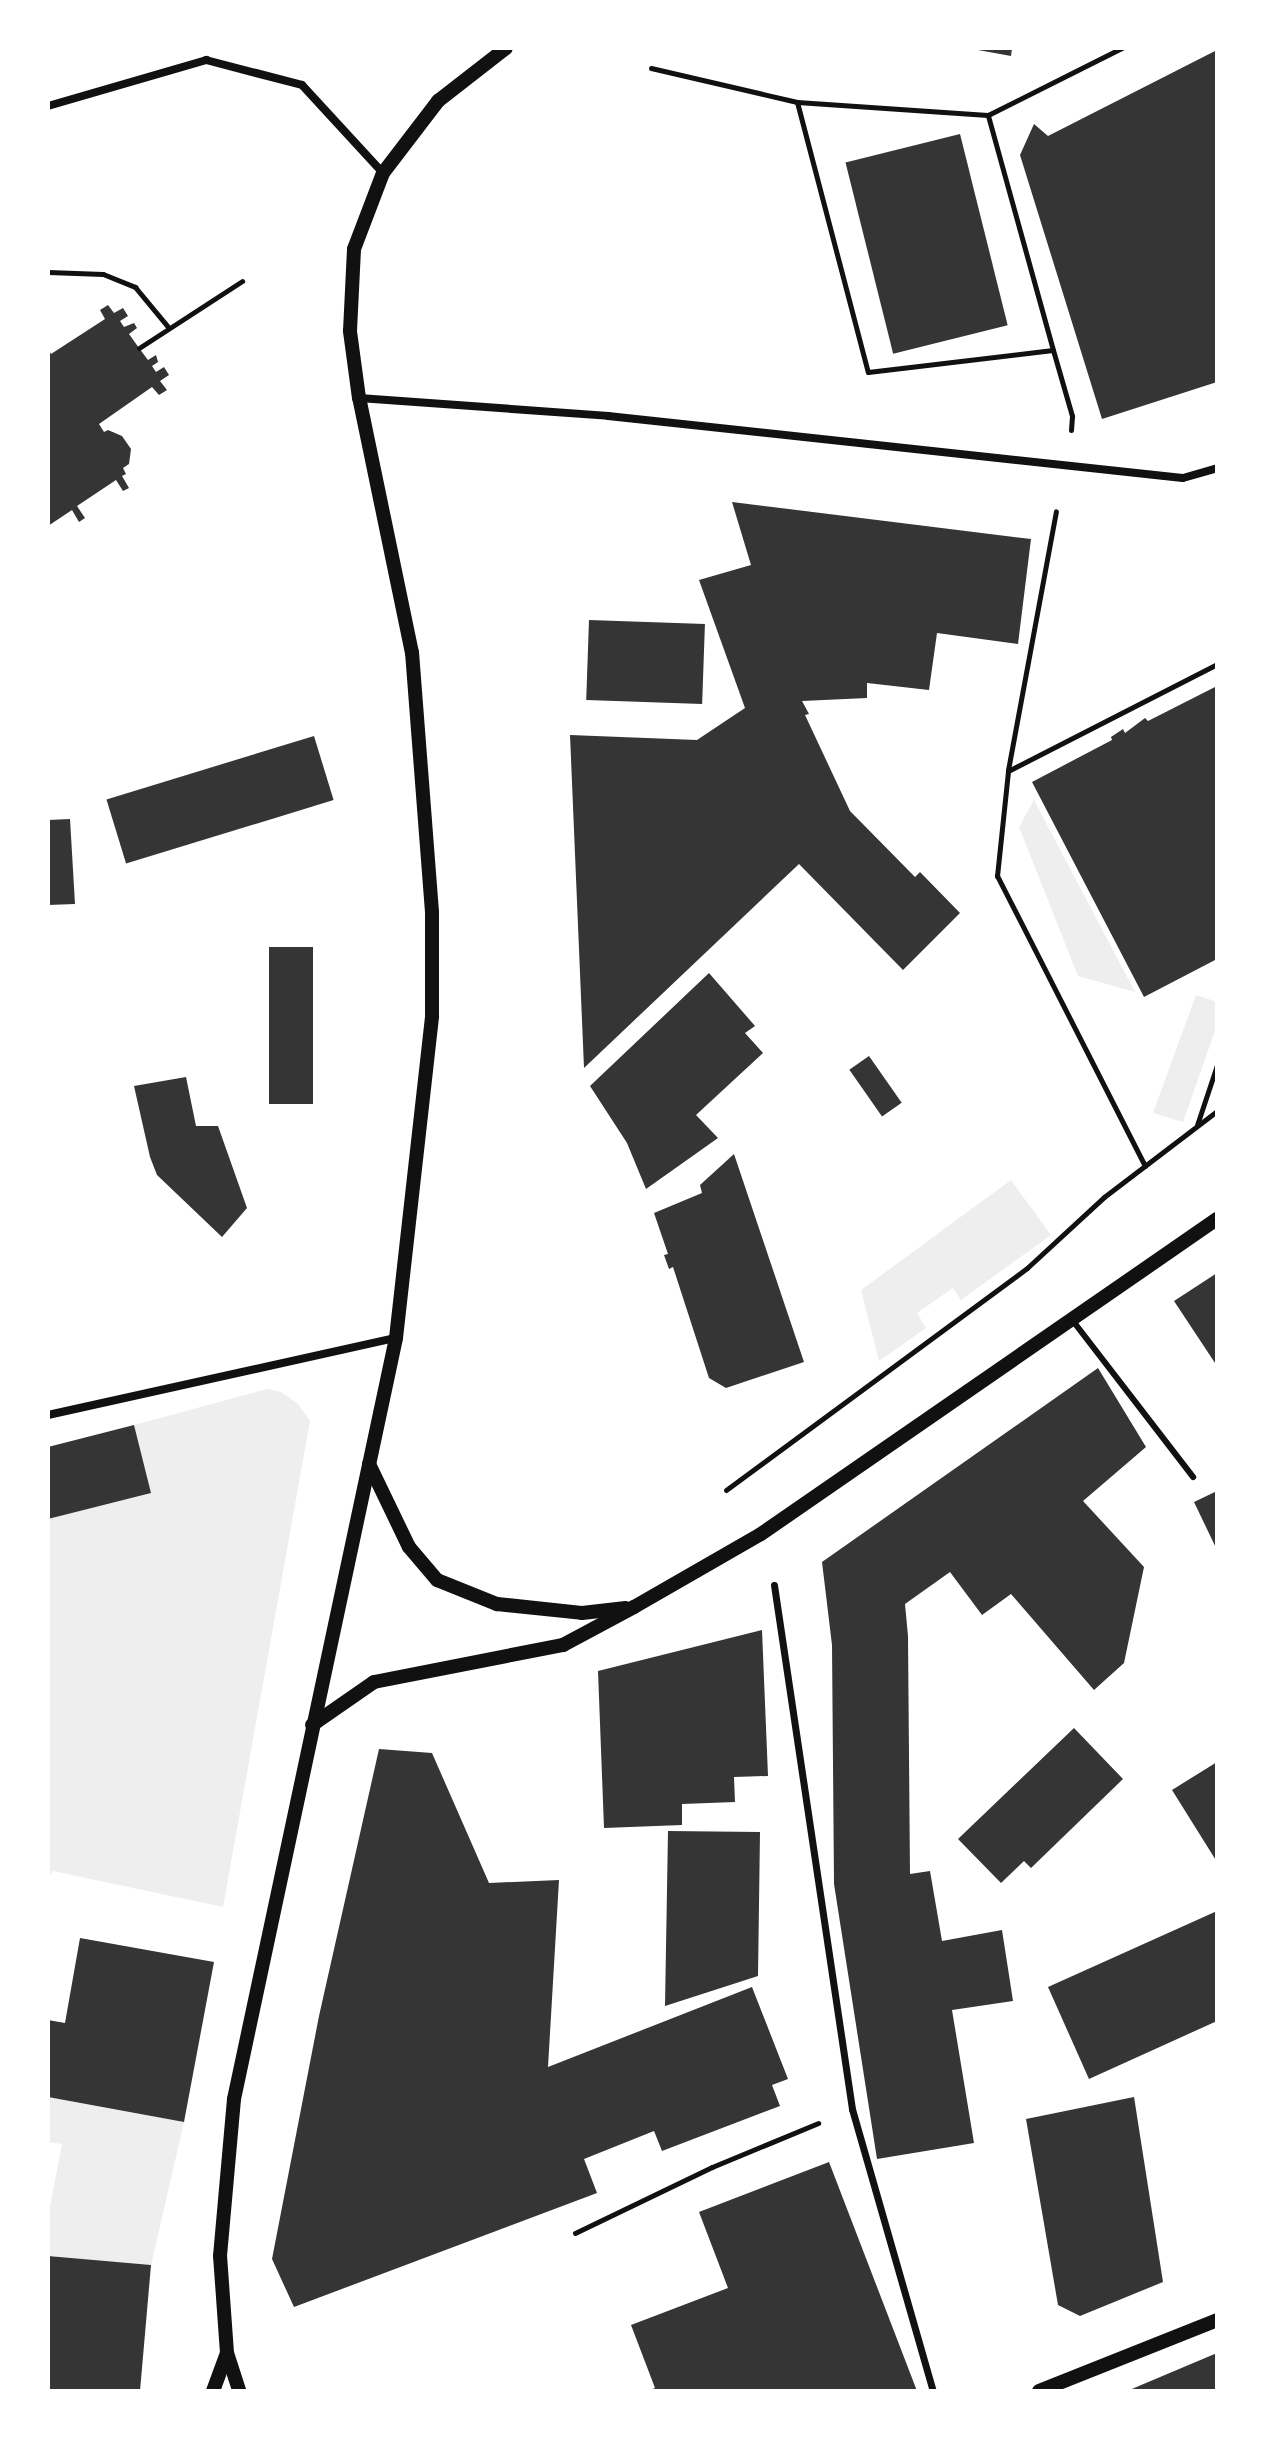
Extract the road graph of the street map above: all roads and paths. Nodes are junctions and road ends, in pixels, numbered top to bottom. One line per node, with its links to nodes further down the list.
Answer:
1 (506, 48): 7 (street)
2 (1122, 48): 6 (path)
3 (651, 68): 4 (path)
4 (797, 102): 6 (path); 12 (path)
5 (48, 106): 7 (street)
6 (988, 115): 12 (path)
7 (383, 173): 13 (street)
8 (48, 272): 10 (path)
9 (242, 281): 10 (path)
10 (169, 328): 11 (path)
11 (139, 348)
12 (1053, 350): 14 (path)
13 (359, 398): 15 (street); 25 (street)
14 (1070, 432)
15 (1217, 468)
16 (1056, 511): 18 (path)
17 (1217, 664): 18 (path)
18 (1008, 771): 22 (path)
19 (1217, 1065): 21 (path)
20 (1217, 1111): 21 (path)
21 (1197, 1126): 22 (path)
22 (1145, 1166): 29 (path)
23 (1217, 1219): 24 (street)
24 (1072, 1320): 28 (lane); 31 (street)
25 (396, 1338): 26 (street); 27 (street)
26 (48, 1415)
27 (369, 1464): 31 (street); 32 (street)
28 (1193, 1477)
29 (726, 1490)
30 (774, 1585): 33 (street)
31 (634, 1607): 32 (street)
32 (312, 1725): 36 (street)
33 (852, 2109): 34 (path); 39 (street)
34 (575, 2233)
35 (1217, 2320): 40 (street)
36 (227, 2353): 37 (street); 38 (street)
37 (213, 2391)
38 (239, 2391)
39 (933, 2391)
40 (1039, 2391)

